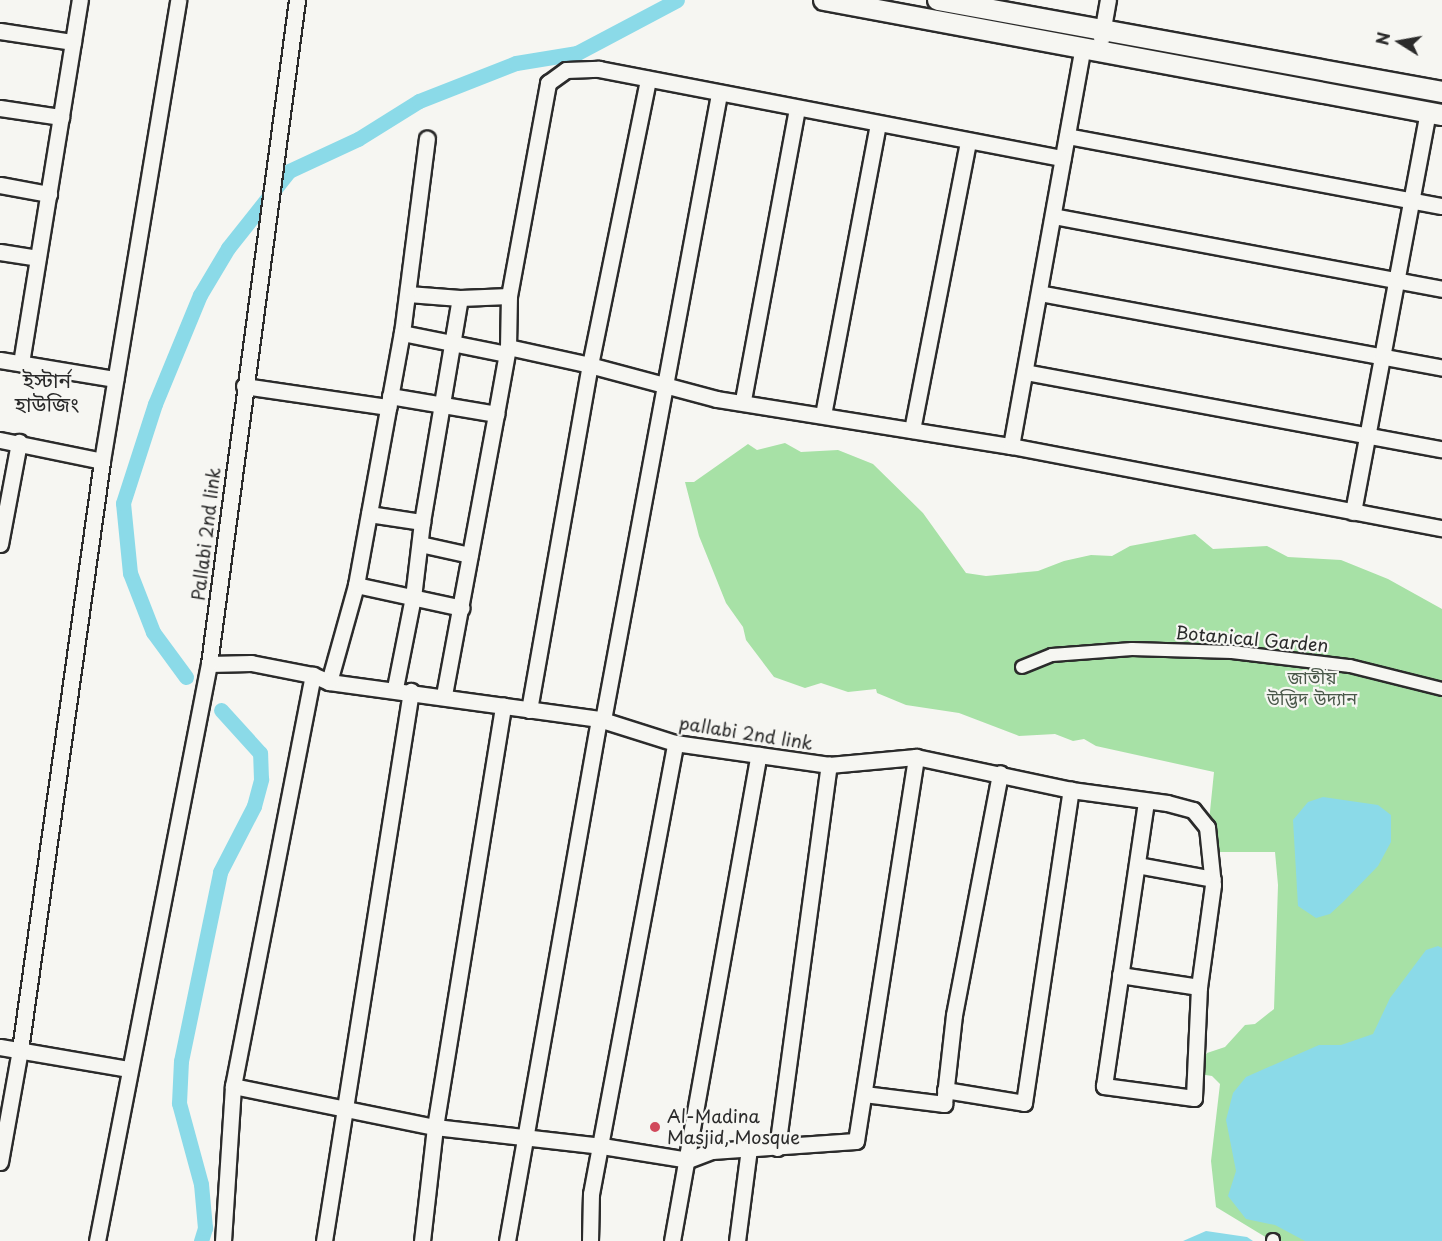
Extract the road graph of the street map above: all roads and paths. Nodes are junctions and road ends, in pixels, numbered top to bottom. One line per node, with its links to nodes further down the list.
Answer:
1 (80, 0): 9 (street)
2 (178, 0): 45 (street)
3 (297, 0): 47 (street, Pallabi 2nd link)
4 (824, 0): 10 (street)
5 (938, 0): 7 (street)
6 (1108, 0): 7 (street)
7 (1102, 30): 10 (street); 12 (street)
8 (0, 31): 9 (street)
9 (74, 42): 17 (street)
10 (1091, 49): 16 (street); 19 (street)
11 (648, 80): 13 (street); 34 (street); 42 (street)
12 (1442, 92)
13 (719, 94): 15 (street); 46 (street)
14 (0, 108): 17 (street)
15 (797, 108): 18 (street); 48 (street)
16 (1435, 114): 25 (street)
17 (61, 117): 24 (street)
18 (878, 124): 21 (street); 52 (street)
19 (1067, 136): 22 (street); 25 (street)
20 (427, 139): 33 (street)
21 (968, 141): 22 (street); 53 (street)
22 (1063, 158): 27 (street)
23 (0, 185): 24 (street)
24 (49, 194): 29 (street)
25 (1411, 200): 26 (street); 30 (street)
26 (1442, 206)
27 (1053, 216): 30 (street); 32 (street)
28 (0, 252): 29 (street)
29 (38, 258): 41 (street)
30 (1396, 280): 31 (street); 39 (street)
31 (1442, 289)
32 (1039, 293): 39 (street); 44 (street)
33 (408, 294): 35 (street); 36 (street)
34 (509, 296): 35 (street); 38 (street)
35 (460, 298): 37 (street)
36 (402, 333): 37 (street); 49 (street)
37 (452, 344): 38 (street); 50 (street)
38 (507, 350): 42 (street); 51 (street)
39 (1382, 357): 43 (street); 54 (street)
40 (0, 360): 41 (street)
41 (21, 363): 45 (street)
42 (591, 365): 46 (street); 79 (street)
43 (1442, 368)
44 (1025, 372): 54 (street); 57 (street)
45 (115, 379): 59 (street)
46 (664, 385): 48 (street); 80 (street)
47 (244, 386): 49 (street); 70 (street, Pallabi 2nd link)
48 (743, 400): 52 (street)
49 (389, 402): 50 (street); 61 (street)
50 (443, 404): 51 (street); 62 (street)
51 (496, 414): 66 (street)
52 (823, 415): 53 (street)
53 (912, 430): 57 (street)
54 (1367, 435): 58 (street); 60 (street)
55 (0, 440): 56 (street)
56 (20, 442): 59 (street); 64 (street)
57 (1011, 446): 60 (street)
58 (1442, 449)
59 (102, 460): 93 (street)
60 (1353, 512): 63 (street)
61 (369, 514): 62 (street); 67 (street)
62 (422, 522): 65 (street)
63 (1442, 528)
64 (0, 544)
65 (420, 544): 66 (street); 68 (street)
66 (470, 555): 69 (street)
67 (356, 585): 68 (street); 73 (street)
68 (413, 597): 69 (street); 74 (street)
69 (462, 608): 77 (street)
70 (209, 664): 72 (street, pallabi 2nd link); 94 (street, Pallabi 2nd link)
71 (1022, 667): 75 (street, Botanical Garden)
72 (313, 675): 73 (street, pallabi 2nd link); 95 (street)
73 (329, 682): 74 (street, pallabi 2nd link)
74 (395, 688): 76 (street, pallabi 2nd link)
75 (1442, 689)
76 (411, 691): 77 (street, pallabi 2nd link); 98 (street)
77 (444, 696): 78 (street, pallabi 2nd link)
78 (503, 705): 79 (street, pallabi 2nd link); 99 (street)
79 (529, 710): 80 (street, pallabi 2nd link)
80 (601, 719): 81 (street, pallabi 2nd link); 100 (street)
81 (675, 742): 82 (street, pallabi 2nd link); 101 (street)
82 (759, 755): 84 (street, pallabi 2nd link); 104 (street)
83 (916, 757): 84 (street); 85 (street); 97 (street)
84 (829, 765): 102 (street, pallabi 2nd link)
85 (1000, 773): 86 (street); 96 (street)
86 (1071, 790): 87 (street); 96 (street)
87 (1146, 801): 88 (street); 89 (street)
88 (1137, 865): 89 (street); 90 (street)
89 (1213, 879): 91 (street)
90 (1120, 975): 91 (street); 91 (street)
91 (1199, 987)
92 (0, 1047): 93 (street)
93 (20, 1050): 94 (street); 105 (street)
94 (129, 1069): 106 (street, Pallabi 2nd link)
95 (233, 1086): 98 (street); 107 (street)
96 (945, 1090): 97 (street)
97 (864, 1094): 102 (street)
98 (346, 1109): 99 (street); 108 (street)
99 (435, 1126): 100 (street); 109 (street)
100 (523, 1139): 101 (street); 110 (street)
101 (602, 1146): 104 (street); 111 (street)
102 (777, 1148): 103 (street)
103 (749, 1149): 104 (street); 113 (street)
104 (688, 1160): 112 (street)
105 (0, 1162)
106 (97, 1241)
107 (223, 1241)
108 (324, 1241)
109 (422, 1241)
110 (507, 1241)
111 (590, 1241)
112 (672, 1241)
113 (737, 1241)

